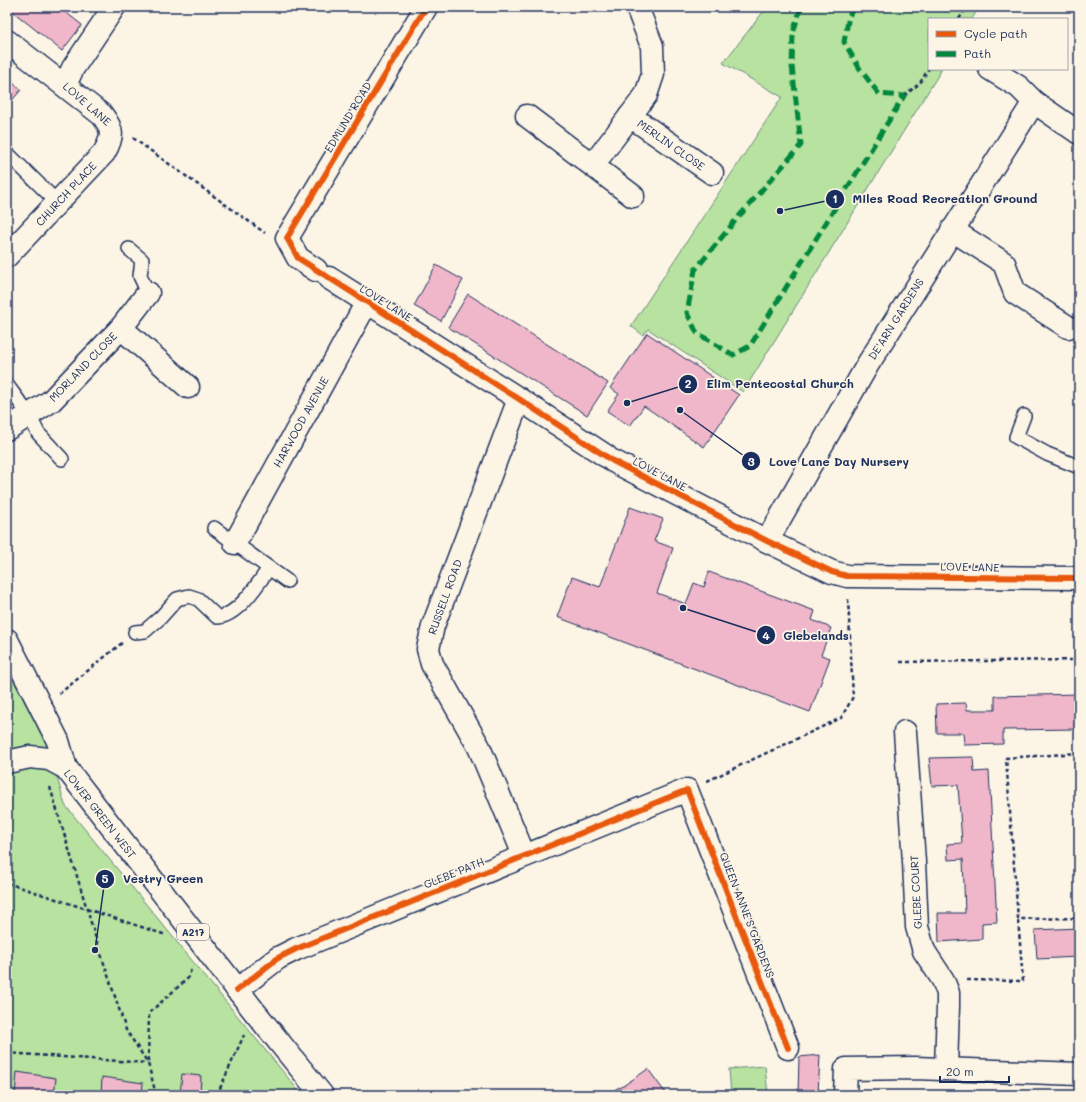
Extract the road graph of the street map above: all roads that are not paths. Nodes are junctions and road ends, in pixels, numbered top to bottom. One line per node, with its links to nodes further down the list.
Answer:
1 (114, 7): 6 (street)
2 (426, 7): 18 (street, EDMUND ROAD)
3 (637, 7): 9 (street, MERLIN CLOSE)
4 (7, 41): 6 (street, LOVE LANE)
5 (992, 70): 7 (street)
6 (65, 85): 10 (street, LOVE LANE)
7 (1034, 102): 11 (street); 17 (street, DE'ARN GARDENS)
8 (527, 116): 13 (street)
9 (630, 116): 13 (street, MERLIN CLOSE); 14 (street, MERLIN CLOSE)
10 (110, 125): 16 (street, CHURCH PLACE)
11 (1079, 133)
12 (7, 153): 16 (lane)
13 (593, 165): 15 (street)
14 (712, 173)
15 (633, 196)
16 (58, 203): 20 (street, CHURCH PLACE)
17 (952, 230): 23 (street); 34 (street, DE'ARN GARDENS)
18 (287, 238): 22 (street, LOVE LANE)
19 (129, 249): 21 (lane)
20 (7, 256)
21 (148, 293): 24 (street, MORLAND CLOSE)
22 (366, 302): 27 (street, LOVE LANE); 35 (street, HARWOOD AVENUE)
23 (1068, 327)
24 (121, 328): 26 (street); 28 (street, MORLAND CLOSE)
25 (7, 385): 28 (lane)
26 (188, 387)
27 (519, 399): 34 (street, LOVE LANE); 45 (street, RUSSELL ROAD)
28 (29, 415): 30 (street, MORLAND CLOSE); 31 (lane)
29 (1024, 416): 32 (lane)
30 (7, 430)
31 (62, 459)
32 (1079, 466)
33 (214, 528): 35 (lane)
34 (767, 541): 37 (street, LOVE LANE)
35 (234, 543): 36 (lane)
36 (269, 568): 38 (lane); 39 (lane)
37 (1079, 578)
38 (287, 581)
39 (135, 632)
40 (7, 640): 43 (street)
41 (905, 732): 48 (street, GLEBE COURT)
42 (7, 762): 43 (street, LOWER GREEN WEST / A217)
43 (66, 768): 46 (street, LOWER GREEN WEST / A217)
44 (687, 790): 45 (street, GLEBE PATH); 47 (street, QUEEN ANNE'S GARDENS)
45 (524, 855): 46 (street, GLEBE PATH)
46 (237, 990): 50 (street, LOWER GREEN WEST / A217)
47 (788, 1048)
48 (946, 1069): 49 (street); 51 (street)
49 (1079, 1074)
50 (322, 1095)
51 (845, 1095)

